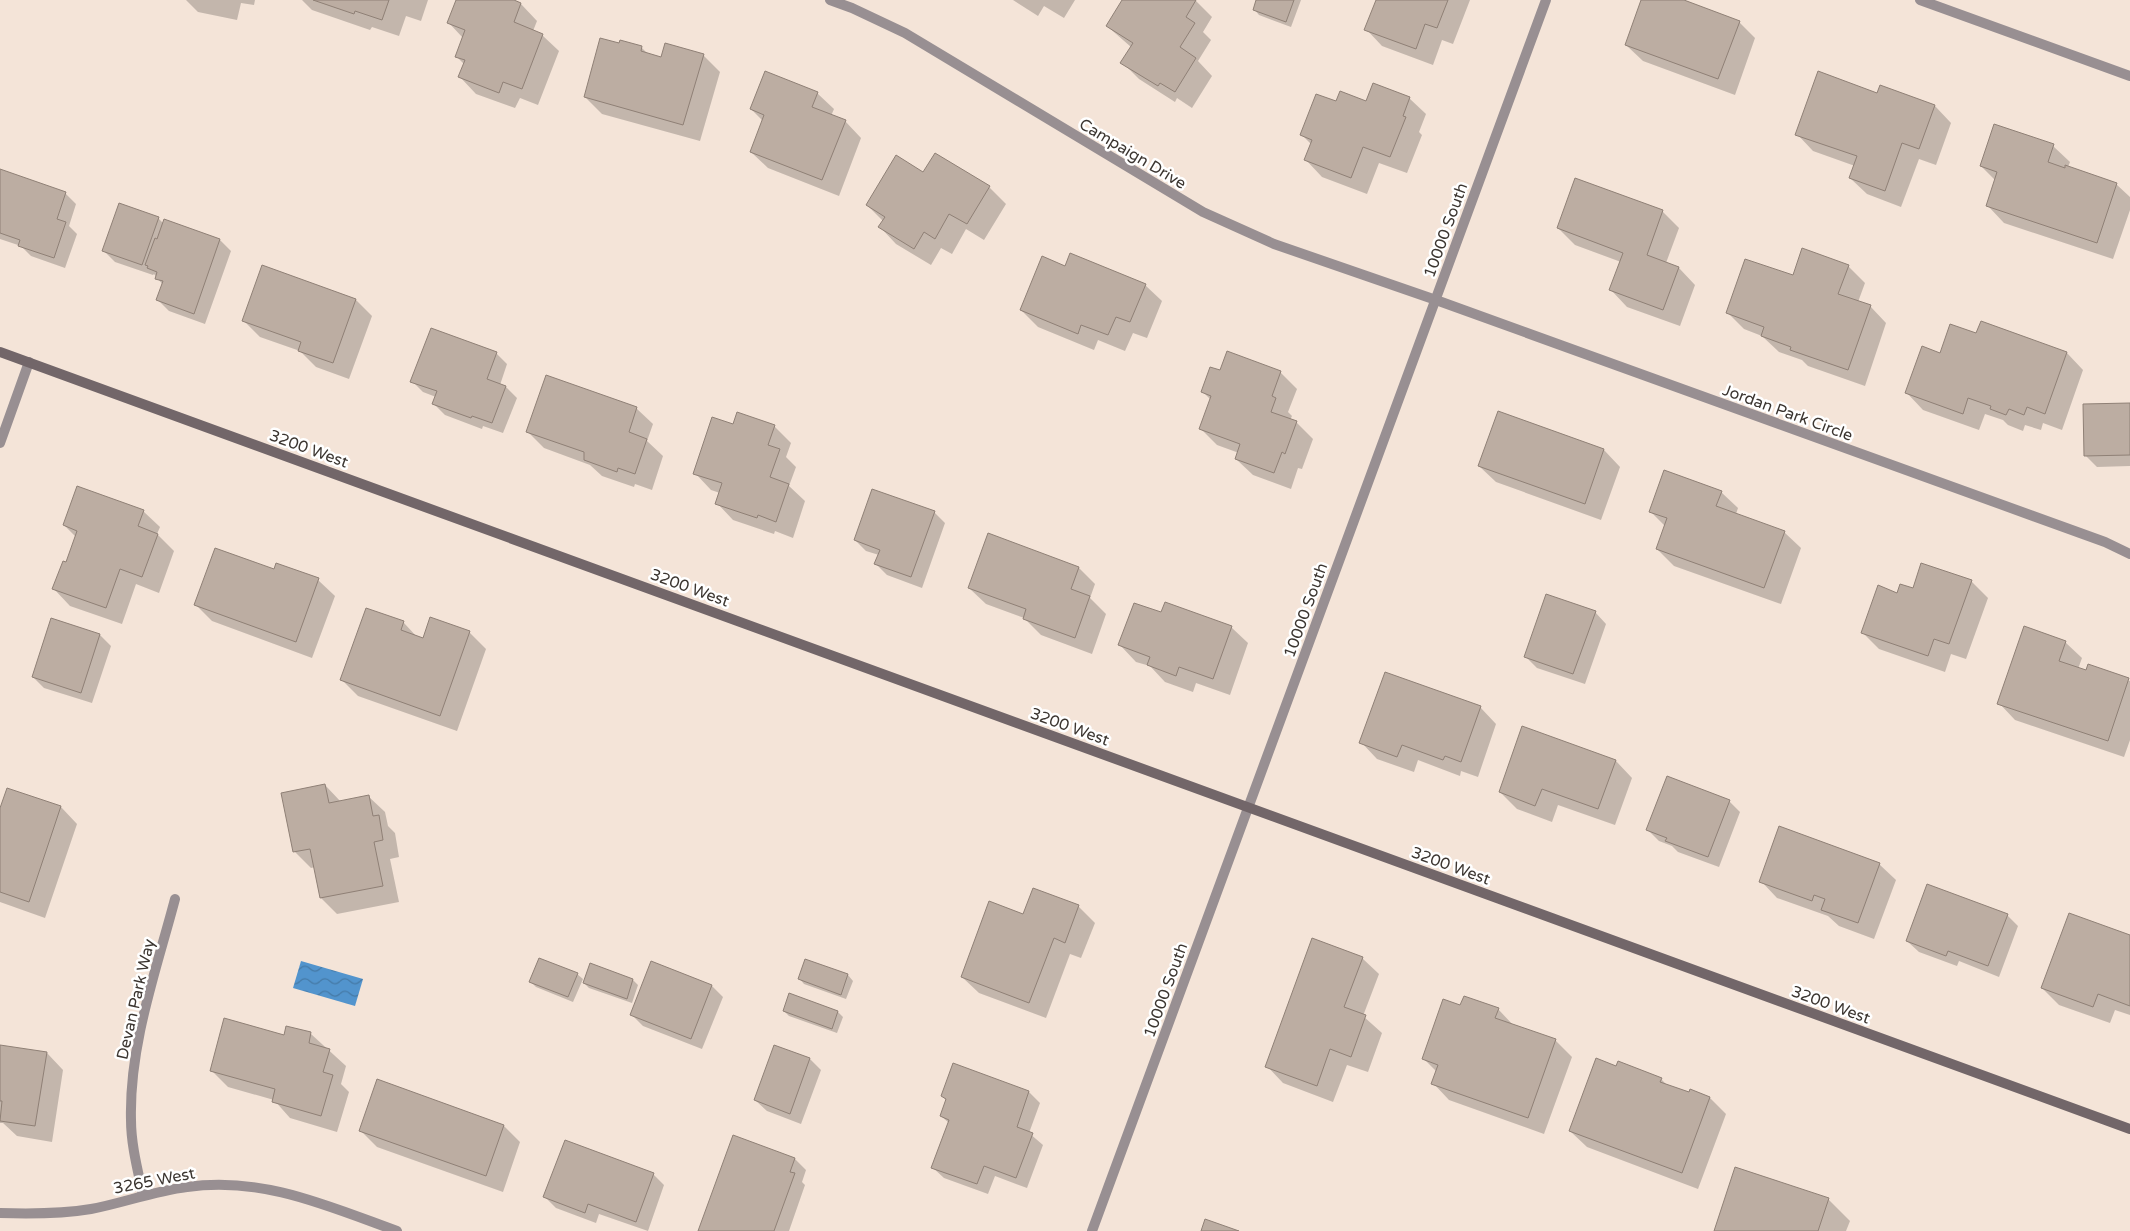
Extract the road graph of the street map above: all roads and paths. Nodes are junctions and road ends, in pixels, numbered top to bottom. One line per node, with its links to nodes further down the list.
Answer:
1 (830, 0): 5 (street, Campaign Drive)
2 (1546, 0): 5 (street, 10000 South)
3 (1920, 0): 4 (street)
4 (2130, 76)
5 (1436, 300): 9 (street, Jordan Park Circle); 10 (street, 10000 South)
6 (0, 352): 7 (street, 3200 West)
7 (30, 362): 8 (street); 10 (street, 3200 West)
8 (0, 443)
9 (2130, 554)
10 (1249, 807): 12 (street, 3200 West); 16 (street, 10000 South)
11 (174, 899): 13 (street, Devan Park Way)
12 (2130, 1129)
13 (143, 1195): 14 (street, 3265 West); 15 (street, 3265 West)
14 (0, 1213)
15 (396, 1231)
16 (1092, 1231)

